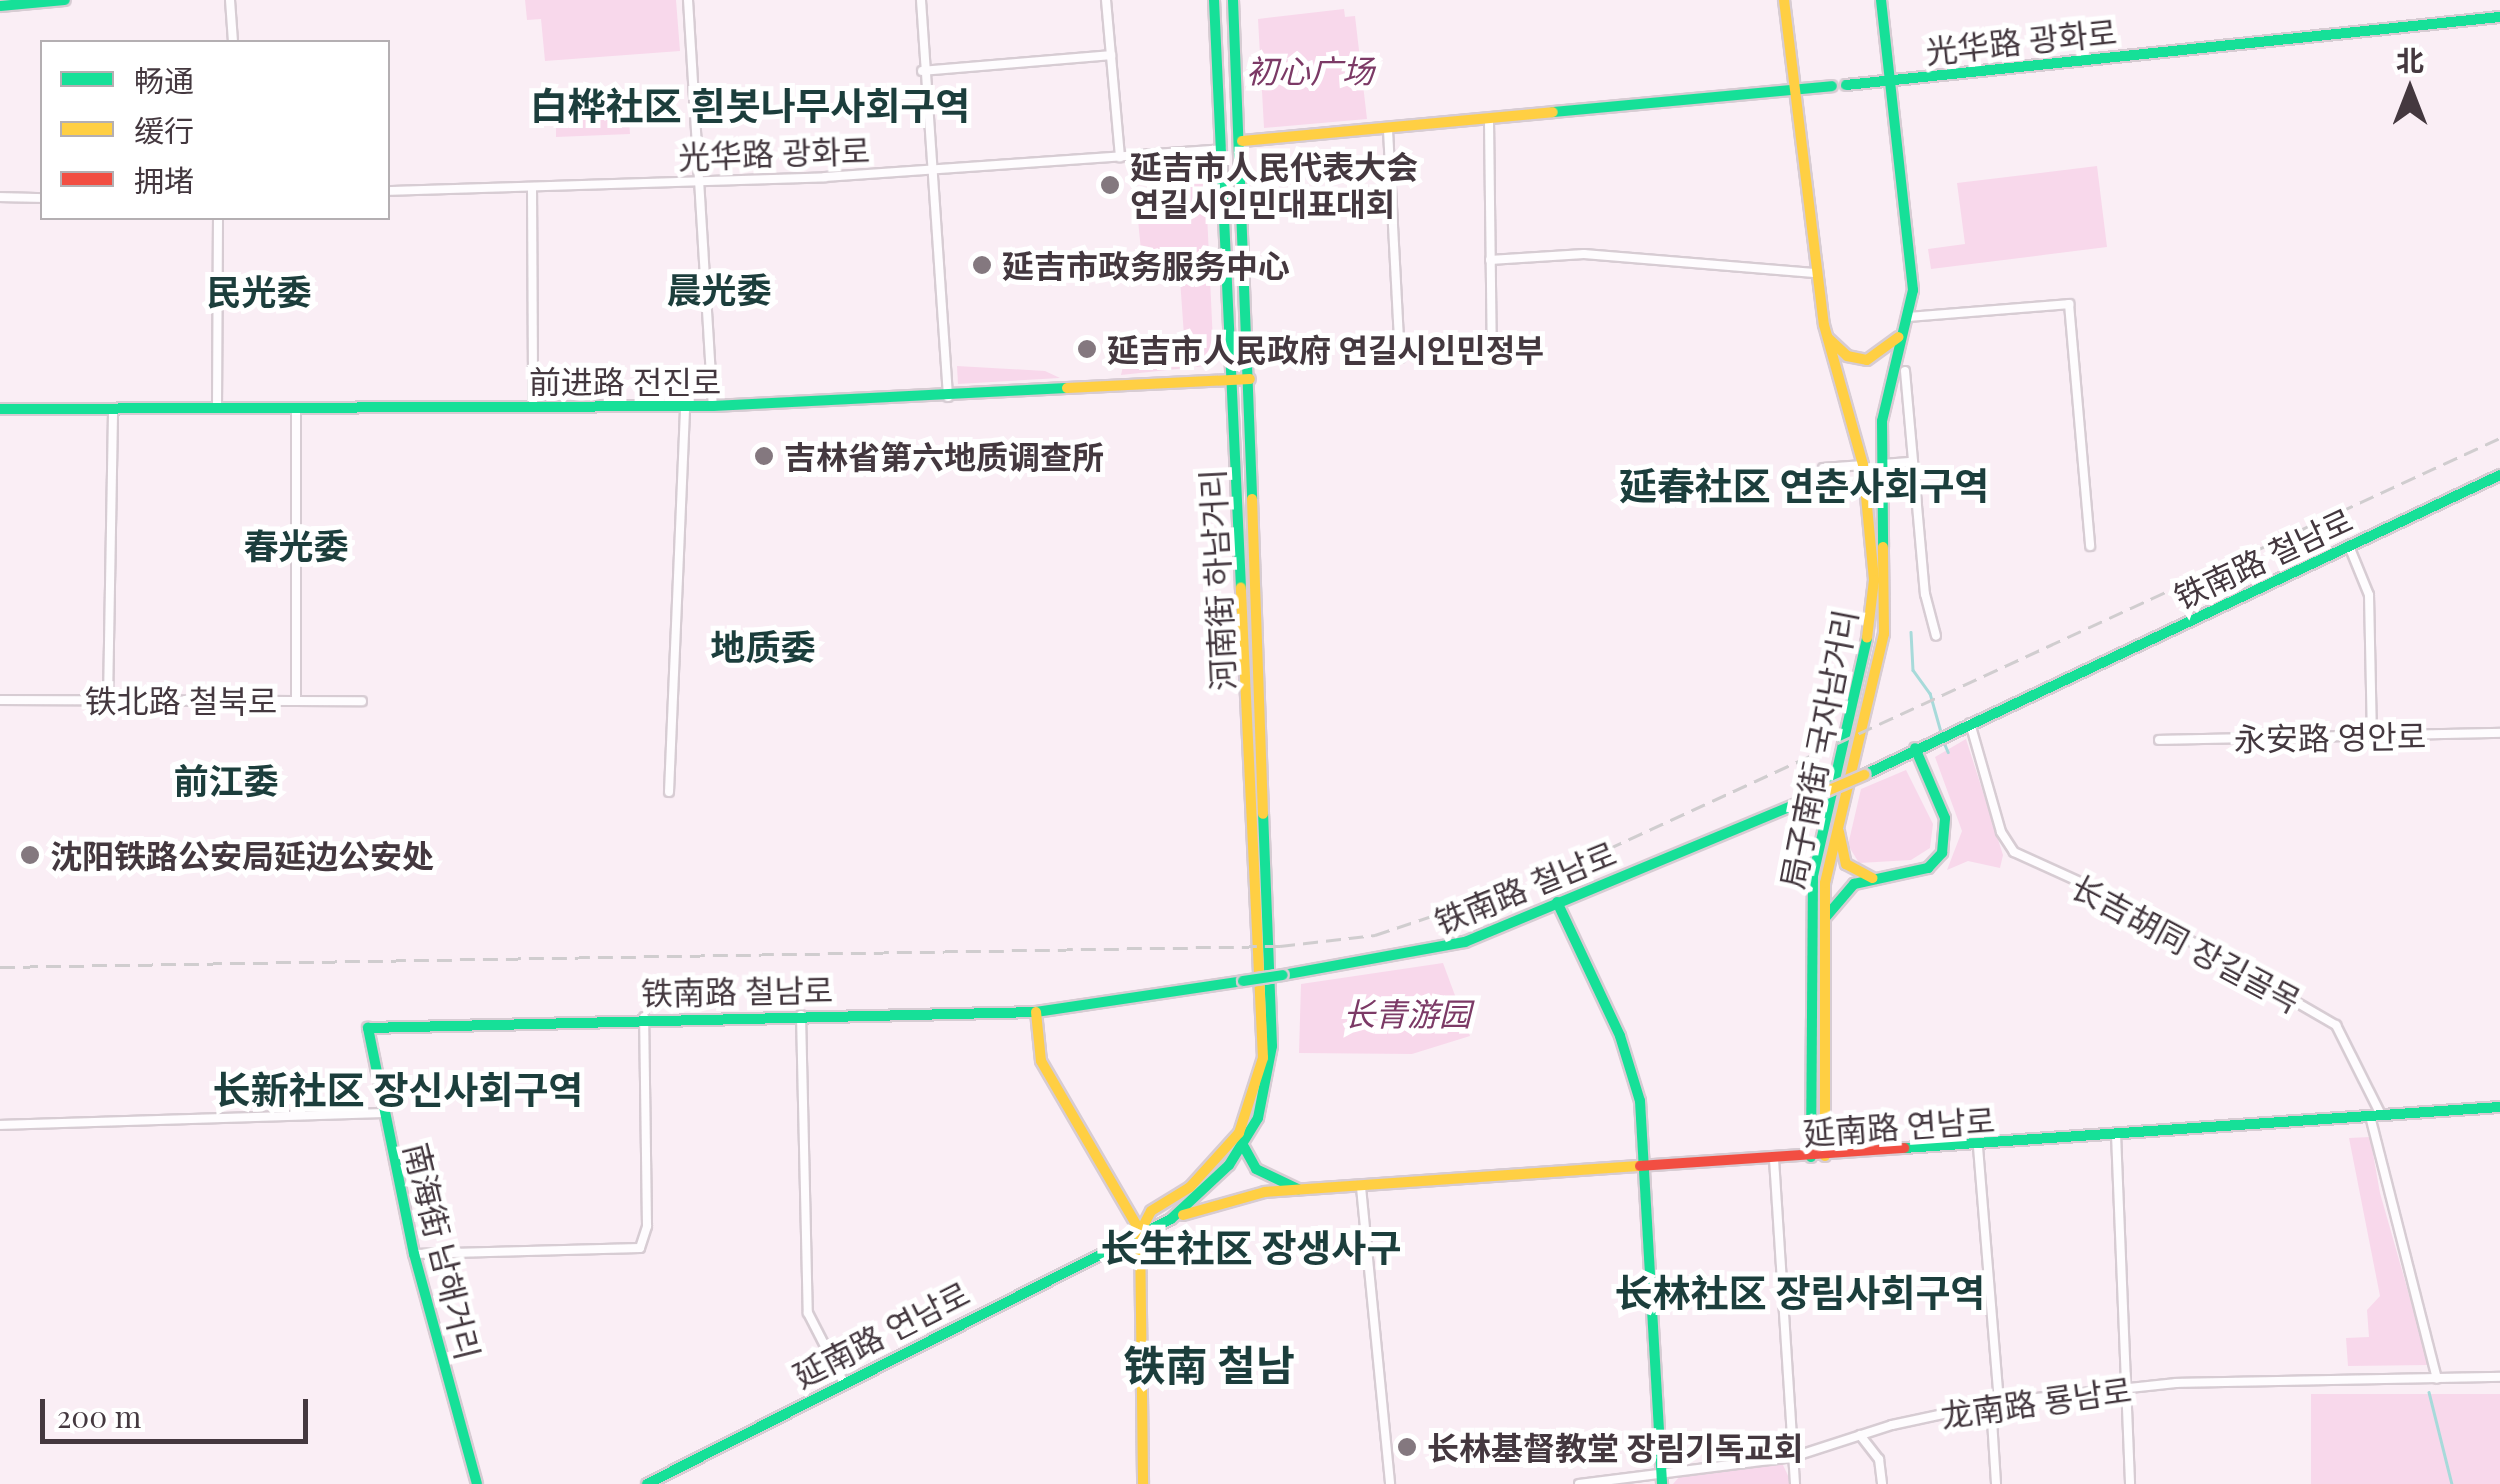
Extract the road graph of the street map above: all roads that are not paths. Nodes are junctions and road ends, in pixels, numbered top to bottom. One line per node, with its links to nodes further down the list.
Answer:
1 (65, 0): 10 (main road)
2 (230, 0): 13 (street)
3 (688, 0): 26 (street)
4 (921, 0): 15 (street)
5 (1106, 0): 14 (street)
6 (1214, 0): 23 (main road, 河南街 하남거리)
7 (1233, 0): 22 (main road, 河南街 하남거리)
8 (1784, 0): 19 (main road, 局子南街 국자남거리)
9 (1881, 0): 16 (main road, 局子南街 국자남거리)
10 (0, 6): 11 (street)
11 (0, 14)
12 (2500, 17): 16 (main road, 光华路 광화로)
13 (234, 40)
14 (1111, 55): 15 (street); 24 (street)
15 (922, 71): 25 (street)
16 (1892, 80): 17 (main road, 光华路 광화로); 34 (main road, 局子南街 국자남거리)
17 (1846, 85)
18 (1832, 86): 19 (main road)
19 (1796, 90): 20 (main road); 33 (main road, 局子南街 국자남거리)
20 (1488, 121): 21 (main road); 32 (street)
21 (1388, 130): 22 (main road); 38 (street)
22 (1242, 141): 40 (main road, 河南街 하남거리)
23 (1222, 149): 24 (street, 光华路 광화로); 41 (main road, 河南街 하남거리)
24 (1120, 157): 25 (street, 光华路 광화로)
25 (930, 172): 26 (street, 光华路 광화로); 42 (street)
26 (698, 180): 27 (street, 光华路 광화로); 44 (street)
27 (532, 187): 28 (street, 光华路 광화로); 45 (street)
28 (390, 190)
29 (0, 198): 30 (street)
30 (40, 198)
31 (218, 220): 46 (street)
32 (1490, 260): 33 (street); 37 (street)
33 (1817, 273): 35 (main road, 局子南街 국자남거리)
34 (1909, 317): 36 (main road, 局子南街 국자남거리); 57 (street)
35 (1825, 332): 36 (main road); 52 (main road, 局子南街 국자남거리)
36 (1904, 332): 51 (main road, 局子南街 국자남거리)
37 (1492, 354)
38 (1400, 358)
39 (1905, 371): 50 (street)
40 (1250, 379): 41 (main road, 前进路 전진로); 56 (main road, 河南街 하남거리)
41 (1231, 380): 42 (main road, 前进路 전진로); 55 (main road, 河南街 하남거리)
42 (948, 397): 44 (main road, 前进路 전진로)
43 (685, 406): 44 (main road, 前进路 전진로); 45 (main road, 前进路 전진로); 69 (street)
44 (713, 406)
45 (534, 407): 47 (main road, 前进路 전진로)
46 (216, 408): 47 (main road, 前进路 전진로); 49 (main road, 前进路 전진로)
47 (296, 408): 62 (street)
48 (0, 409): 49 (main road, 前进路 전진로)
49 (113, 410): 61 (street)
50 (1913, 462): 51 (street); 59 (street)
51 (1882, 464): 70 (main road, 局子南街 국자남거리)
52 (1864, 465): 53 (street); 87 (main road, 局子南街 국자남거리)
53 (1823, 468)
54 (2500, 475): 58 (main road, 铁南路 철남로)
55 (1239, 529): 56 (main road); 85 (main road, 河南街 하남거리)
56 (1254, 529): 83 (main road, 河南街 하남거리)
57 (2090, 546)
58 (2348, 546): 64 (main road, 铁南路 철남로); 66 (street)
59 (1936, 636)
60 (0, 700): 61 (street, 铁北路 철북로)
61 (108, 700): 62 (street, 铁北路 철북로)
62 (296, 701): 63 (street, 铁北路 철북로)
63 (362, 701)
64 (1966, 725): 68 (main road, 铁南路 철남로); 80 (street, 长吉胡同 장길골목)
65 (2500, 733): 66 (street, 永安路 영안로)
66 (2372, 736): 67 (street, 永安路 영안로)
67 (2159, 740)
68 (1915, 748): 71 (main road); 72 (main road, 铁南路 철남로, bridge)
69 (670, 792)
70 (1838, 824): 71 (main road); 73 (main road, 局子南街 국자남거리)
71 (1873, 878): 73 (main road)
72 (1557, 902): 74 (main road, 铁南路 철남로, bridge); 89 (main road)
73 (1824, 921): 86 (main road, 局子南街 국자남거리)
74 (1036, 1012): 75 (main road, 铁南路 철남로); 93 (main road)
75 (800, 1015): 76 (main road, 铁南路 철남로); 97 (street)
76 (644, 1017): 77 (main road, 铁南路 철남로); 94 (street)
77 (368, 1028): 79 (main road, 南海街 남해거리)
78 (2500, 1107): 80 (main road, 延南路 연남로)
79 (380, 1113): 81 (street); 94 (main road, 南海街 남해거리)
80 (2376, 1116): 82 (main road, 延南路 연남로); 96 (street, 长吉胡同 장길골목)
81 (0, 1126)
82 (2116, 1134): 84 (main road, 延南路 연남로); 98 (street)
83 (1244, 1146): 91 (main road); 92 (main road, 延南路 연남로)
84 (1978, 1146): 86 (main road, 延南路 연남로); 99 (street)
85 (1226, 1149): 93 (main road, 延南路 연남로)
86 (1825, 1156): 87 (main road, 延南路 연남로)
87 (1812, 1157): 88 (main road, 延南路 연남로)
88 (1774, 1159): 89 (main road, 延南路 연남로); 101 (street)
89 (1645, 1168): 90 (main road, 延南路 연남로); 102 (main road)
90 (1361, 1187): 91 (main road, 延南路 연남로); 106 (street)
91 (1301, 1190): 92 (main road, 延南路 연남로)
92 (1171, 1219): 93 (main road, 延南路 연남로)
93 (1140, 1231): 97 (main road, 延南路 연남로); 105 (main road)
94 (414, 1254): 103 (main road, 南海街 남해거리)
95 (2500, 1377): 96 (street, 龙南路 룡남로)
96 (2437, 1379): 98 (street, 龙南路 룡남로)
97 (843, 1380): 104 (main road, 延南路 연남로)
98 (2126, 1389): 99 (street, 龙南路 룡남로); 111 (street)
99 (1995, 1403): 100 (street, 龙南路 룡남로); 110 (street)
100 (1860, 1434): 101 (street, 龙南路 룡남로); 109 (street)
101 (1794, 1457): 102 (street, 龙南路 룡남로); 108 (street)
102 (1662, 1478): 107 (street, 龙南路 룡남로)
103 (477, 1484)
104 (647, 1484)
105 (1143, 1484)
106 (1390, 1484)
107 (1579, 1484)
108 (1795, 1484)
109 (1882, 1484)
110 (1996, 1484)
111 (2130, 1484)

